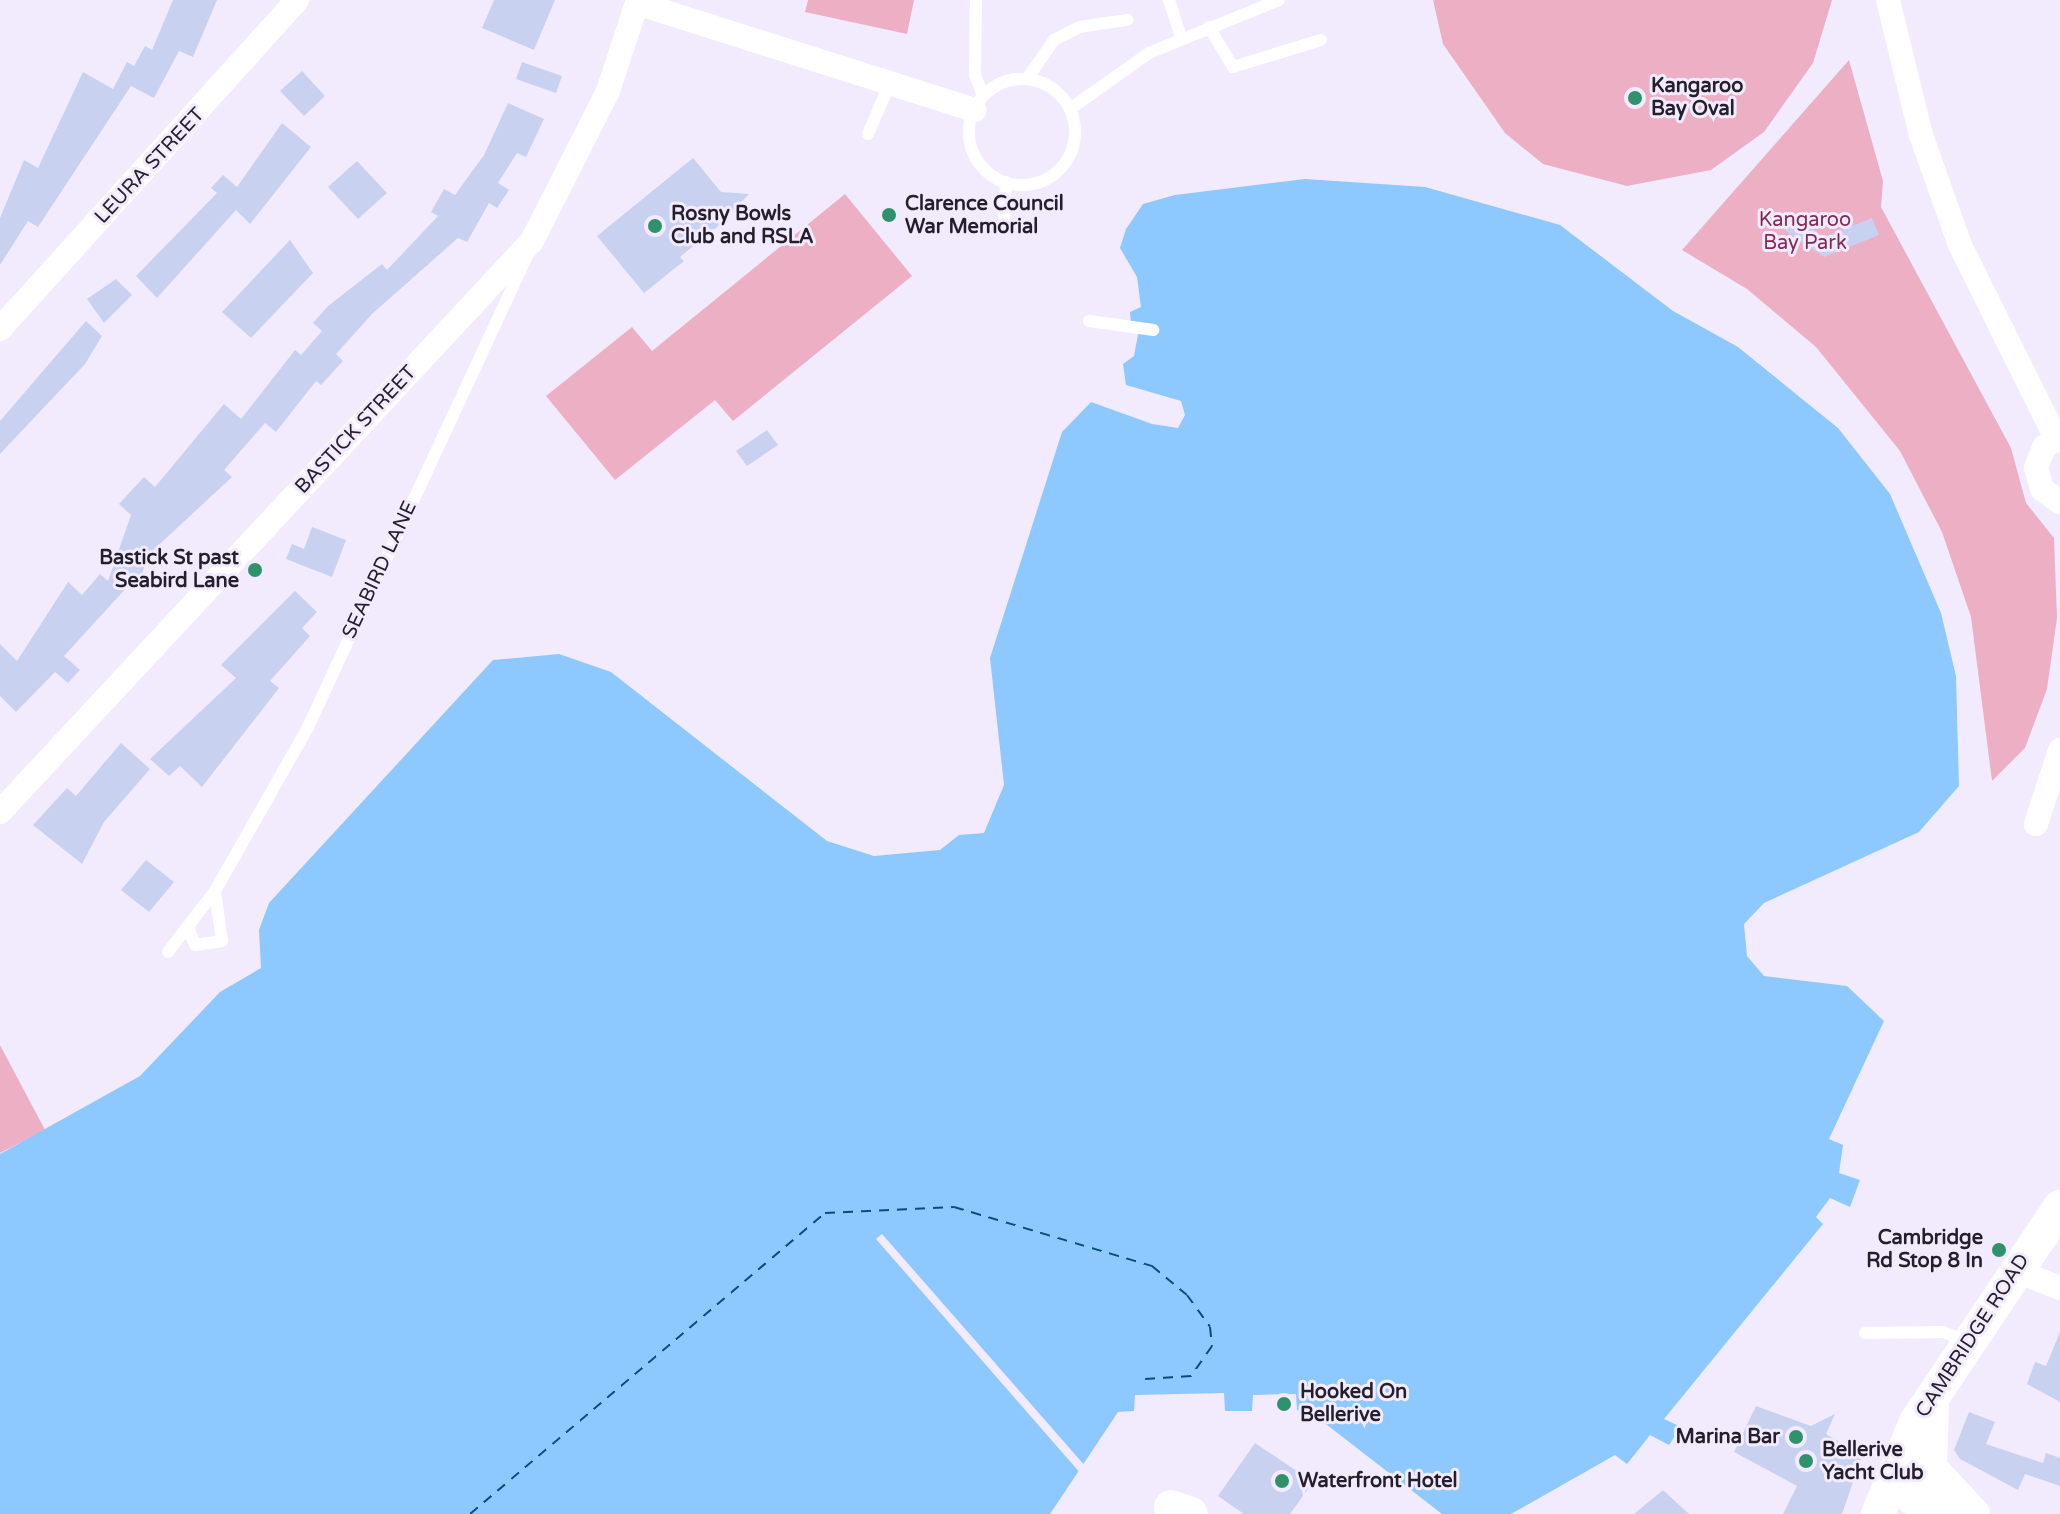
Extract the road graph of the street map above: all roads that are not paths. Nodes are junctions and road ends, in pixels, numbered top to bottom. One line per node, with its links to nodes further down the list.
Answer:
1 (297, 0): 20 (street, LEURA STREET)
2 (976, 0): 13 (lane)
3 (1169, 0): 9 (lane)
4 (1279, 0): 8 (lane)
5 (1888, 0): 22 (street)
6 (638, 2): 12 (street); 18 (street, BASTICK STREET)
7 (1127, 20): 11 (lane)
8 (1209, 27): 9 (lane); 10 (lane)
9 (1181, 37): 14 (lane)
10 (1321, 40)
11 (1027, 79): 13 (lane); 14 (lane)
12 (889, 85): 13 (street); 15 (lane)
13 (979, 103): 16 (lane)
14 (1070, 109): 16 (lane)
15 (868, 134)
16 (1006, 182): 17 (lane)
17 (1004, 227)
18 (532, 241): 25 (street, BASTICK STREET); 27 (lane, SEABIRD LANE)
19 (1089, 321): 21 (lane)
20 (0, 329)
21 (1153, 330)
22 (2058, 438): 23 (street)
23 (2060, 502)
24 (2060, 750): 26 (street)
25 (0, 812)
26 (2036, 824)
27 (215, 891): 28 (lane, SEABIRD LANE); 28 (lane)
28 (188, 927): 29 (lane, SEABIRD LANE)
29 (168, 952)
30 (2060, 1207): 31 (main road, CAMBRIDGE ROAD)
31 (2014, 1270): 32 (street); 34 (main road, CAMBRIDGE ROAD)
32 (2060, 1288)
33 (1865, 1333): 34 (lane)
34 (1967, 1341): 35 (main road, CAMBRIDGE ROAD)
35 (1935, 1392): 36 (main road, CAMBRIDGE ROAD); 39 (main road)
36 (1892, 1480): 37 (main road, CAMBRIDGE ROAD); 38 (main road)
37 (1878, 1514)
38 (1965, 1514)
39 (1973, 1514)

